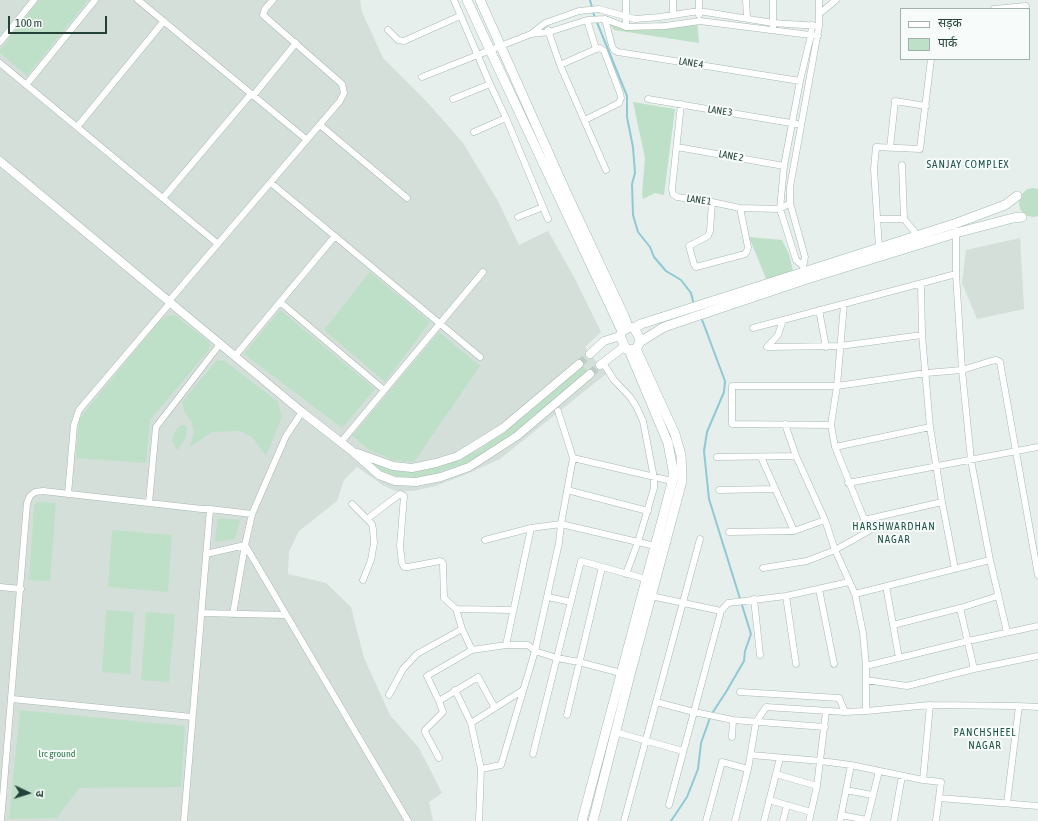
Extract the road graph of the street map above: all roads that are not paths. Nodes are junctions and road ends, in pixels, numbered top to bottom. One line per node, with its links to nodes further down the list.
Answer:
1 (34, 0): 38 (street)
2 (95, 0): 50 (street)
3 (138, 0): 25 (street)
4 (273, 0): 39 (street)
5 (454, 0): 20 (street)
6 (468, 0): 42 (main road)
7 (480, 0): 40 (main road)
8 (626, 0): 21 (street)
9 (673, 0): 19 (street)
10 (699, 0): 17 (street)
11 (746, 0): 22 (street)
12 (773, 0): 28 (street)
13 (819, 0): 18 (street)
14 (836, 0): 18 (street)
15 (1026, 6): 16 (street)
16 (1005, 8)
17 (699, 11): 19 (street); 22 (street); 26 (street)
18 (819, 14): 30 (street)
19 (674, 15): 21 (street)
20 (460, 16): 32 (street); 43 (street)
21 (626, 17): 27 (street); 31 (street)
22 (747, 18): 28 (street)
23 (603, 19): 24 (street); 31 (street); 48 (street, LANE 4)
24 (589, 20): 34 (street); 41 (street)
25 (164, 21): 51 (street); 61 (street)
26 (700, 21): 31 (street); 33 (street)
27 (545, 23): 34 (street); 35 (street)
28 (773, 23): 29 (street); 33 (street)
29 (812, 25): 30 (street); 36 (street)
30 (819, 26): 37 (street)
31 (626, 27)
32 (388, 30)
33 (773, 30): 36 (street)
34 (549, 32): 35 (street); 46 (street)
35 (531, 34): 40 (street)
36 (811, 35): 37 (street); 48 (street)
37 (818, 36): 59 (street)
38 (0, 42)
39 (296, 43): 51 (street); 60 (street)
40 (500, 46): 42 (street); 102 (main road)
41 (596, 49): 46 (street); 57 (street)
42 (490, 50): 43 (street); 102 (main road)
43 (477, 54): 47 (street); 49 (street)
44 (931, 60): 55 (street)
45 (0, 63): 50 (street)
46 (560, 64): 57 (street)
47 (422, 77)
48 (800, 82): 58 (street)
49 (490, 84): 53 (street); 56 (street)
50 (26, 85): 61 (street)
51 (252, 95): 63 (street); 72 (street)
52 (648, 99): 54 (street, LANE 3)
53 (453, 100)
54 (681, 104): 58 (street, LANE 3); 64 (street, LANE 1)
55 (926, 106): 65 (street); 65 (street)
56 (506, 118): 62 (street); 76 (street)
57 (585, 120): 69 (street)
58 (793, 123): 59 (street, LANE 3); 68 (street)
59 (802, 124): 75 (street)
60 (320, 125): 63 (street); 73 (street)
61 (77, 127): 72 (street)
62 (474, 132)
63 (307, 140): 70 (street)
64 (677, 147): 68 (street, LANE 2); 74 (street, LANE 1)
65 (890, 148): 82 (street)
66 (0, 161): 94 (street)
67 (902, 165): 83 (street)
68 (784, 166): 78 (street)
69 (606, 170)
70 (270, 183): 86 (street); 88 (street)
71 (1017, 196): 84 (main road)
72 (163, 198): 88 (street)
73 (407, 198)
74 (712, 202): 77 (street, LANE 1); 77 (street)
75 (790, 203): 78 (street); 91 (street)
76 (543, 207): 79 (street); 81 (street)
77 (740, 208): 78 (street, LANE 1)
78 (780, 209): 91 (street)
79 (518, 217)
80 (1022, 217): 85 (main road)
81 (548, 219)
82 (877, 219): 83 (street); 89 (street)
83 (904, 219): 87 (street)
84 (956, 223): 85 (street); 87 (main road)
85 (956, 233): 91 (main road); 92 (street)
86 (334, 236): 95 (street); 100 (street)
87 (918, 236): 89 (main road)
88 (218, 244): 94 (street)
89 (878, 248): 91 (main road)
90 (483, 272): 100 (street)
91 (805, 272): 98 (main road)
92 (956, 274): 93 (street); 113 (street)
93 (922, 284): 96 (street); 103 (street)
94 (170, 302): 104 (street); 140 (street)
95 (280, 302): 109 (street); 117 (street)
96 (844, 304): 97 (street); 105 (street)
97 (819, 310): 99 (street); 107 (street)
98 (689, 313): 102 (main road); 106 (main road)
99 (783, 320): 101 (street); 107 (street)
100 (440, 324): 110 (street); 117 (street)
101 (753, 328)
102 (626, 331): 106 (main road); 106 (main road); 108 (street)
103 (922, 335): 105 (street); 114 (street)
104 (220, 344): 109 (street); 142 (street)
105 (840, 346): 107 (street); 116 (street)
106 (632, 347): 112 (street); 135 (main road); 176 (main road)
107 (826, 347)
108 (590, 354)
109 (235, 356): 119 (street)
110 (480, 356)
111 (579, 364): 126 (street)
112 (602, 364): 134 (street)
113 (962, 370): 114 (street); 127 (street); 132 (street)
114 (926, 373): 116 (street); 122 (street)
115 (590, 374): 126 (street)
116 (837, 386): 120 (street); 121 (street)
117 (384, 390): 123 (street)
118 (558, 411): 131 (street)
119 (302, 412): 123 (street); 146 (street)
120 (785, 424): 121 (street); 128 (street)
121 (832, 425): 124 (street)
122 (930, 427): 124 (street); 133 (street)
123 (341, 442): 126 (street)
124 (834, 447): 136 (street)
125 (1038, 447): 127 (street)
126 (352, 451)
127 (1016, 452): 132 (street); 166 (street)
128 (796, 456): 130 (street); 148 (street)
129 (717, 457): 130 (street)
130 (762, 457): 137 (street)
131 (573, 458): 134 (street); 138 (street)
132 (971, 460): 133 (street); 161 (street)
133 (937, 467): 136 (street); 141 (street)
134 (654, 478): 135 (street); 145 (street)
135 (672, 481): 158 (main road)
136 (848, 483): 149 (street)
137 (775, 489): 139 (street); 152 (street)
138 (567, 490): 145 (street); 150 (street)
139 (719, 490)
140 (68, 494): 142 (street); 172 (street)
141 (942, 502): 149 (street); 164 (street)
142 (149, 503): 144 (street)
143 (352, 504): 147 (street)
144 (210, 509): 146 (street); 160 (street)
145 (648, 511): 156 (street)
146 (252, 514): 157 (street)
147 (367, 519): 168 (street); 183 (street)
148 (825, 520): 152 (street); 159 (street)
149 (864, 520): 159 (street)
150 (561, 524): 151 (street); 156 (street); 175 (street)
151 (530, 528): 155 (street); 184 (street)
152 (794, 531): 153 (street)
153 (729, 532)
154 (700, 539): 181 (street)
155 (485, 540)
156 (638, 542): 158 (street); 165 (street)
157 (244, 545): 160 (street); 187 (street); 188 (street)
158 (655, 546): 167 (main road)
159 (835, 550): 163 (street); 169 (street)
160 (206, 554): 186 (street)
161 (990, 560): 164 (street); 178 (street)
162 (602, 567): 165 (street); 180 (street); 201 (street)
163 (763, 568)
164 (955, 569): 170 (street)
165 (626, 574): 167 (street)
166 (1038, 575)
167 (646, 579): 206 (main road)
168 (363, 580)
169 (849, 582): 173 (street); 174 (street)
170 (886, 586): 174 (street); 189 (street)
171 (0, 587): 172 (street)
172 (21, 589): 212 (street)
173 (819, 589): 177 (street); 203 (street)
174 (855, 594): 204 (street)
175 (548, 596): 180 (street); 196 (street)
176 (651, 596): 181 (street); 229 (main road)
177 (786, 596): 179 (street); 202 (street)
178 (998, 596): 182 (street); 192 (street)
179 (752, 600): 185 (street); 197 (street)
180 (571, 602): 199 (street)
181 (682, 604): 185 (street); 214 (street)
182 (960, 608): 189 (street); 193 (street)
183 (456, 609): 184 (street); 191 (street)
184 (514, 610): 194 (street)
185 (721, 611): 221 (street)
186 (201, 613): 187 (street); 224 (street)
187 (233, 614): 188 (street)
188 (285, 615): 259 (street)
189 (893, 625): 200 (street)
190 (1038, 626): 192 (street)
191 (462, 629): 195 (street); 211 (street)
192 (1008, 632): 193 (street)
193 (968, 641): 200 (street); 205 (street)
194 (506, 645): 195 (street); 196 (street)
195 (472, 650): 213 (street)
196 (535, 651): 199 (street); 209 (street)
197 (760, 655)
198 (1038, 656): 205 (street)
199 (557, 658): 201 (street); 233 (street)
200 (899, 658): 204 (street)
201 (579, 662): 206 (street); 223 (street)
202 (796, 664)
203 (834, 664)
204 (866, 666): 207 (street)
205 (974, 669): 207 (street)
206 (621, 673): 261 (main road)
207 (866, 680): 220 (street)
208 (455, 690): 213 (street); 218 (street); 227 (street)
209 (524, 690): 218 (street); 239 (street)
210 (740, 692): 222 (street)
211 (389, 695)
212 (12, 699): 224 (street); 254 (street)
213 (439, 701): 235 (street)
214 (656, 702): 221 (street); 231 (street)
215 (930, 705): 216 (street); 220 (street); 244 (street)
216 (1019, 706): 217 (street); 250 (street)
217 (1038, 707)
218 (495, 708): 227 (street)
219 (826, 711): 222 (street); 226 (street); 228 (street)
220 (866, 711): 222 (street)
221 (694, 712): 225 (street); 232 (street)
222 (845, 712)
223 (567, 715)
224 (192, 717): 258 (street)
225 (734, 720): 226 (street); 230 (street)
226 (756, 722): 228 (street); 234 (street)
227 (471, 723): 239 (street)
228 (825, 727): 237 (street)
229 (615, 732): 231 (street); 262 (main road)
230 (732, 737)
231 (646, 740): 232 (street); 263 (street)
232 (683, 751): 251 (street)
233 (532, 754)
234 (751, 755): 236 (street); 240 (street)
235 (439, 758)
236 (780, 758): 237 (street); 242 (street)
237 (821, 761): 238 (street); 245 (street)
238 (851, 765): 241 (street); 246 (street)
239 (481, 768): 260 (street)
240 (748, 769): 264 (street); 265 (street)
241 (879, 771): 243 (street); 247 (street)
242 (776, 774): 245 (street); 249 (street)
243 (902, 776): 244 (street); 269 (street)
244 (923, 780): 248 (street)
245 (817, 786): 255 (street)
246 (846, 790): 247 (street); 256 (street)
247 (872, 796): 256 (street)
248 (939, 798): 250 (street); 270 (street)
249 (769, 800): 252 (street); 266 (street)
250 (1007, 803): 253 (street)
251 (668, 805)
252 (787, 805): 255 (street); 267 (street)
253 (1038, 806)
254 (0, 810): 257 (street)
255 (811, 812): 268 (street)
256 (841, 818)
257 (1, 821)
258 (184, 821)
259 (408, 821)
260 (479, 821)
261 (582, 821)
262 (593, 821)
263 (624, 821)
264 (706, 821)
265 (735, 821)
266 (764, 821)
267 (783, 821)
268 (809, 821)
269 (894, 821)
270 (936, 821)

